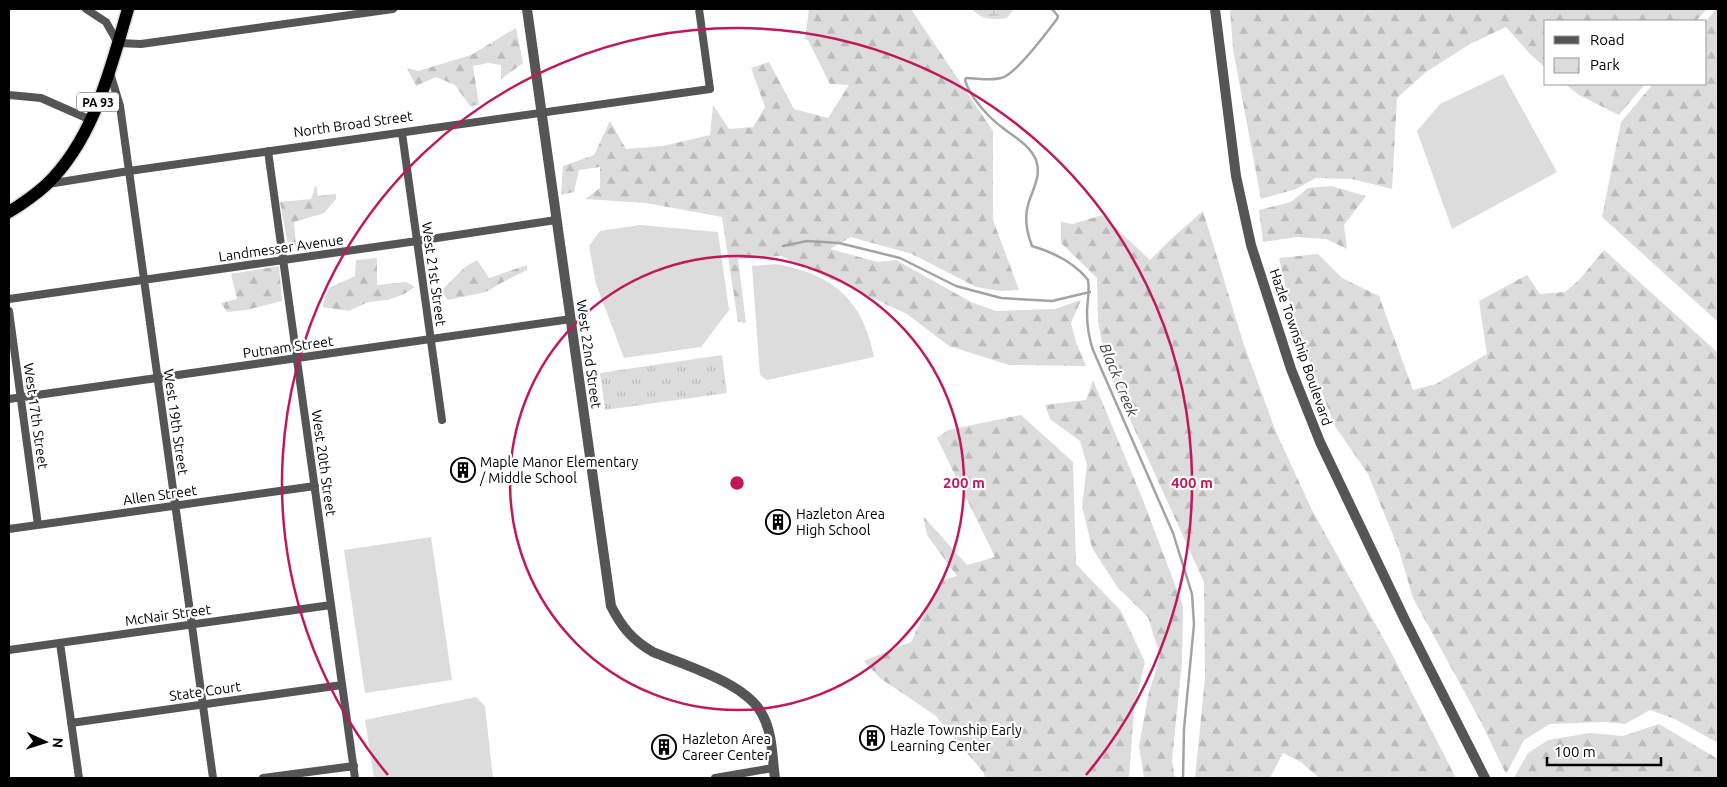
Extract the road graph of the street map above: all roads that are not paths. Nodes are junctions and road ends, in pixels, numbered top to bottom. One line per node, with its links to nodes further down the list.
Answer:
1 (86, 9): 7 (street)
2 (128, 9): 7 (highway, PA 93)
3 (393, 9): 7 (street)
4 (526, 9): 10 (street, West 22nd Street)
5 (699, 9): 10 (street, North Broad Street)
6 (1215, 9): 48 (street, Hazle Township Boulevard)
7 (118, 43): 8 (highway, PA 93)
8 (110, 70): 11 (highway, PA 93); 14 (street, West 19th Street)
9 (9, 95): 11 (street)
10 (542, 113): 12 (street, North Broad Street); 17 (street, West 22nd Street)
11 (91, 120): 15 (highway, PA 93)
12 (402, 133): 13 (street, North Broad Street); 18 (street, West 21st Street)
13 (268, 151): 14 (street, North Broad Street); 19 (street, West 20th Street)
14 (129, 171): 15 (street, North Broad Street); 20 (street, West 19th Street)
15 (46, 185): 16 (highway, North Broad Street / PA 93)
16 (9, 212)
17 (556, 220): 18 (street, Landmesser Avenue); 23 (street, West 22nd Street)
18 (417, 241): 19 (street, Landmesser Avenue); 24 (street, West 21st Street)
19 (283, 260): 20 (street, Landmesser Avenue); 25 (street, West 20th Street)
20 (144, 280): 21 (street, Landmesser Avenue); 26 (street, West 19th Street)
21 (9, 299)
22 (9, 311): 27 (street, West 17th Street)
23 (571, 319): 24 (street, Putnam Street); 42 (street, West 22nd Street)
24 (431, 339): 25 (street, Putnam Street); 29 (street, West 21st Street)
25 (297, 358): 26 (street, Putnam Street); 30 (street, West 20th Street)
26 (157, 378): 27 (street, Putnam Street); 31 (street, West 19th Street)
27 (21, 397): 28 (street, Putnam Street); 32 (street, West 17th Street)
28 (9, 399)
29 (442, 420)
30 (315, 486): 31 (street, Allen Street); 34 (street, West 20th Street)
31 (175, 506): 32 (street, Allen Street); 35 (street, West 19th Street)
32 (38, 525): 33 (street, Allen Street)
33 (9, 529)
34 (331, 605): 35 (street, McNair Street); 38 (street, West 20th Street)
35 (192, 624): 36 (street, McNair Street); 39 (street, West 19th Street)
36 (60, 643): 37 (street, McNair Street); 40 (street)
37 (9, 650)
38 (342, 685): 39 (street, State Court); 41 (street, West 20th Street)
39 (203, 704): 40 (street, State Court); 44 (street, West 19th Street)
40 (71, 723): 43 (street)
41 (354, 766): 45 (street); 46 (street, West 20th Street)
42 (774, 773): 47 (street)
43 (79, 778)
44 (213, 778)
45 (263, 778)
46 (356, 778)
47 (715, 778)
48 (1485, 778)

